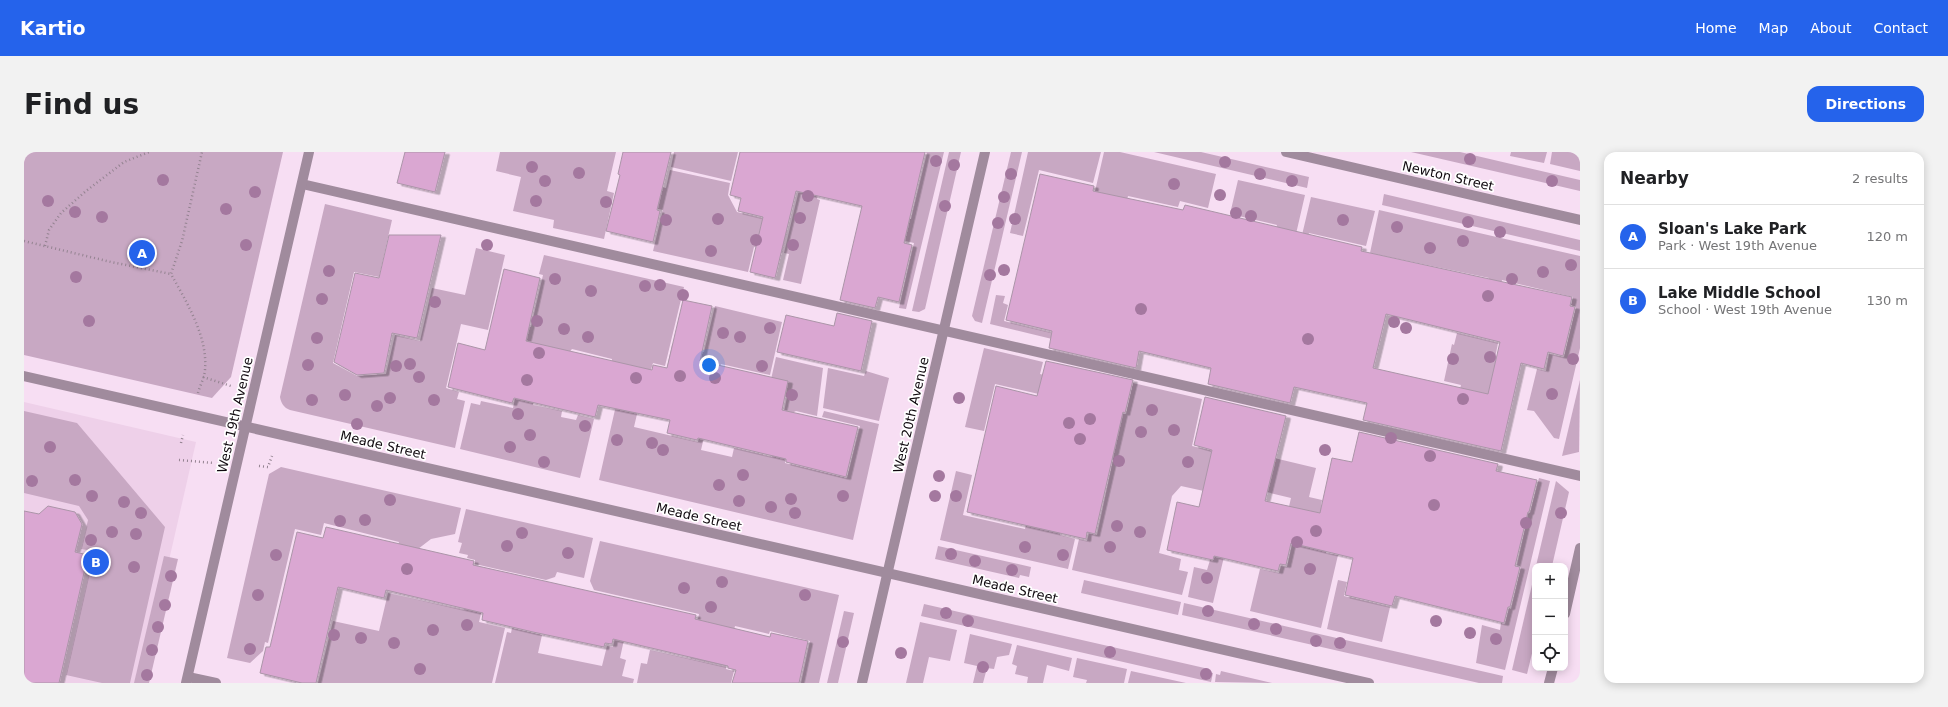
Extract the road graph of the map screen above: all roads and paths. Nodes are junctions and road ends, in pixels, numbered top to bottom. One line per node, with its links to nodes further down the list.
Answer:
1 (149, 152): 9 (path)
2 (202, 152): 10 (path)
3 (309, 152): 6 (street, West 19th Avenue)
4 (985, 152): 11 (street, West 20th Avenue)
5 (1286, 152): 7 (street, Newton Street)
6 (302, 184): 11 (street); 14 (street, West 19th Avenue)
7 (1580, 220)
8 (24, 241): 9 (path)
9 (45, 246): 10 (path)
10 (171, 274): 12 (path)
11 (944, 331): 15 (street); 17 (street, West 20th Avenue)
12 (205, 369)
13 (24, 376): 14 (street, Meade Street)
14 (246, 426): 17 (street, Meade Street); 20 (street, West 19th Avenue)
15 (1580, 476)
16 (1580, 548): 18 (street)
17 (888, 574): 22 (street, West 20th Avenue); 23 (street, Meade Street)
18 (1568, 601)
19 (1552, 671): 24 (street)
20 (187, 680): 21 (street)
21 (216, 683)
22 (862, 683)
23 (1369, 683)
24 (1549, 683)

